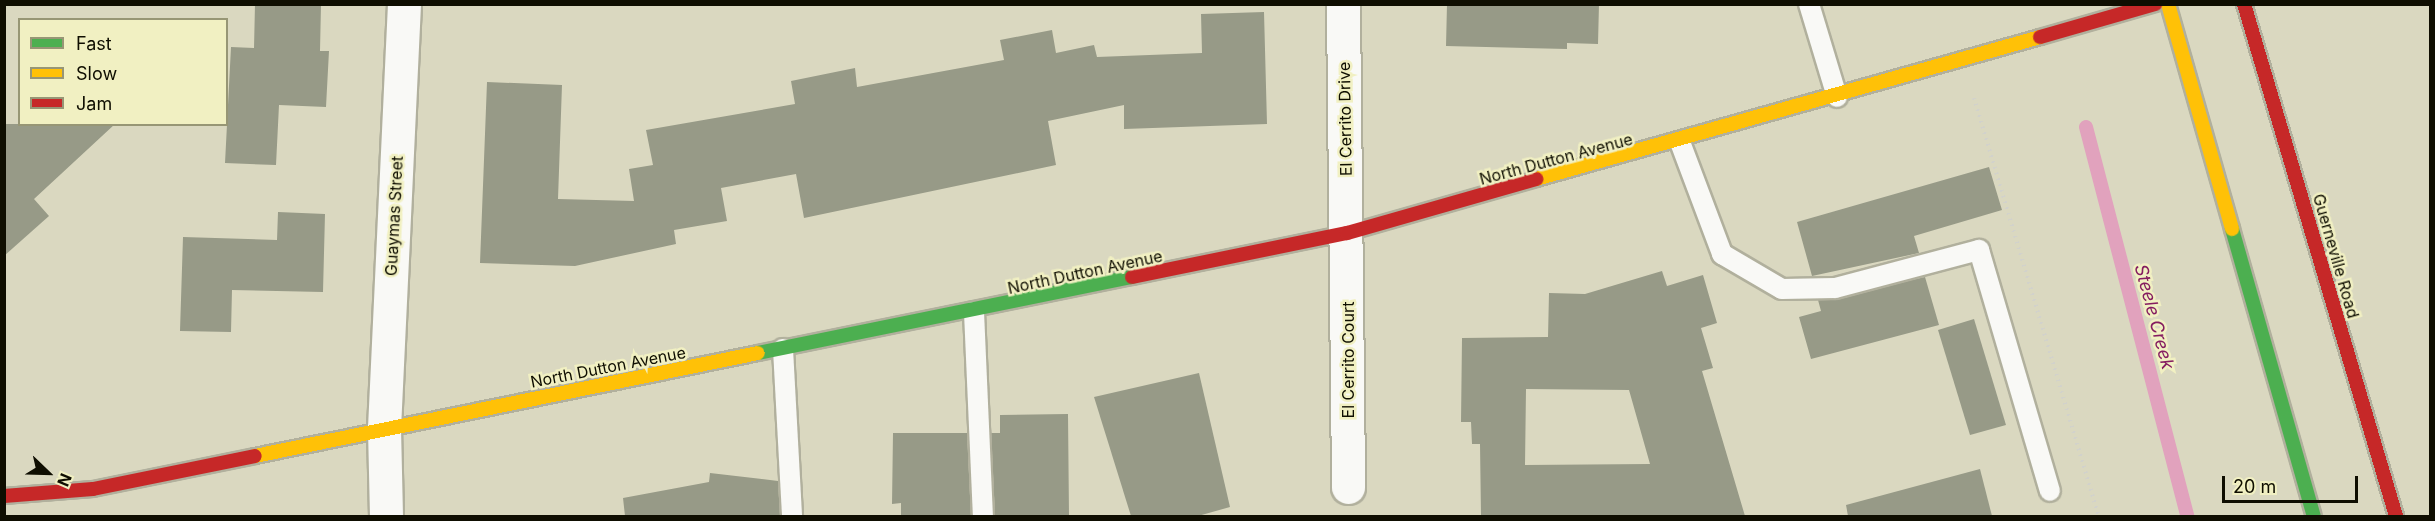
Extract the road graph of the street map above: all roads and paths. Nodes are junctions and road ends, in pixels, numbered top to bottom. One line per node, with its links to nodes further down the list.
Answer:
1 (404, 4): 13 (street, Guaymas Street)
2 (1343, 4): 10 (street, El Cerrito Drive)
3 (1809, 4): 8 (lane)
4 (2155, 4): 7 (main road, North Dutton Avenue)
5 (2168, 4): 21 (main road)
6 (2244, 4): 22 (main road, Guerneville Road)
7 (1963, 60): 8 (main road, North Dutton Avenue); 20 (path)
8 (1837, 97): 9 (main road, North Dutton Avenue)
9 (1680, 142): 10 (main road, North Dutton Avenue); 15 (lane)
10 (1347, 233): 11 (main road, North Dutton Avenue); 14 (street, El Cerrito Court)
11 (974, 312): 12 (main road, North Dutton Avenue); 19 (lane)
12 (783, 349): 13 (main road, North Dutton Avenue); 18 (lane)
13 (384, 428): 16 (main road, North Dutton Avenue); 17 (street, Guaymas Street)
14 (1348, 487)
15 (2050, 491)
16 (4, 495)
17 (386, 516)
18 (792, 516)
19 (983, 516)
20 (2099, 516)
21 (2314, 516)
22 (2396, 516)

